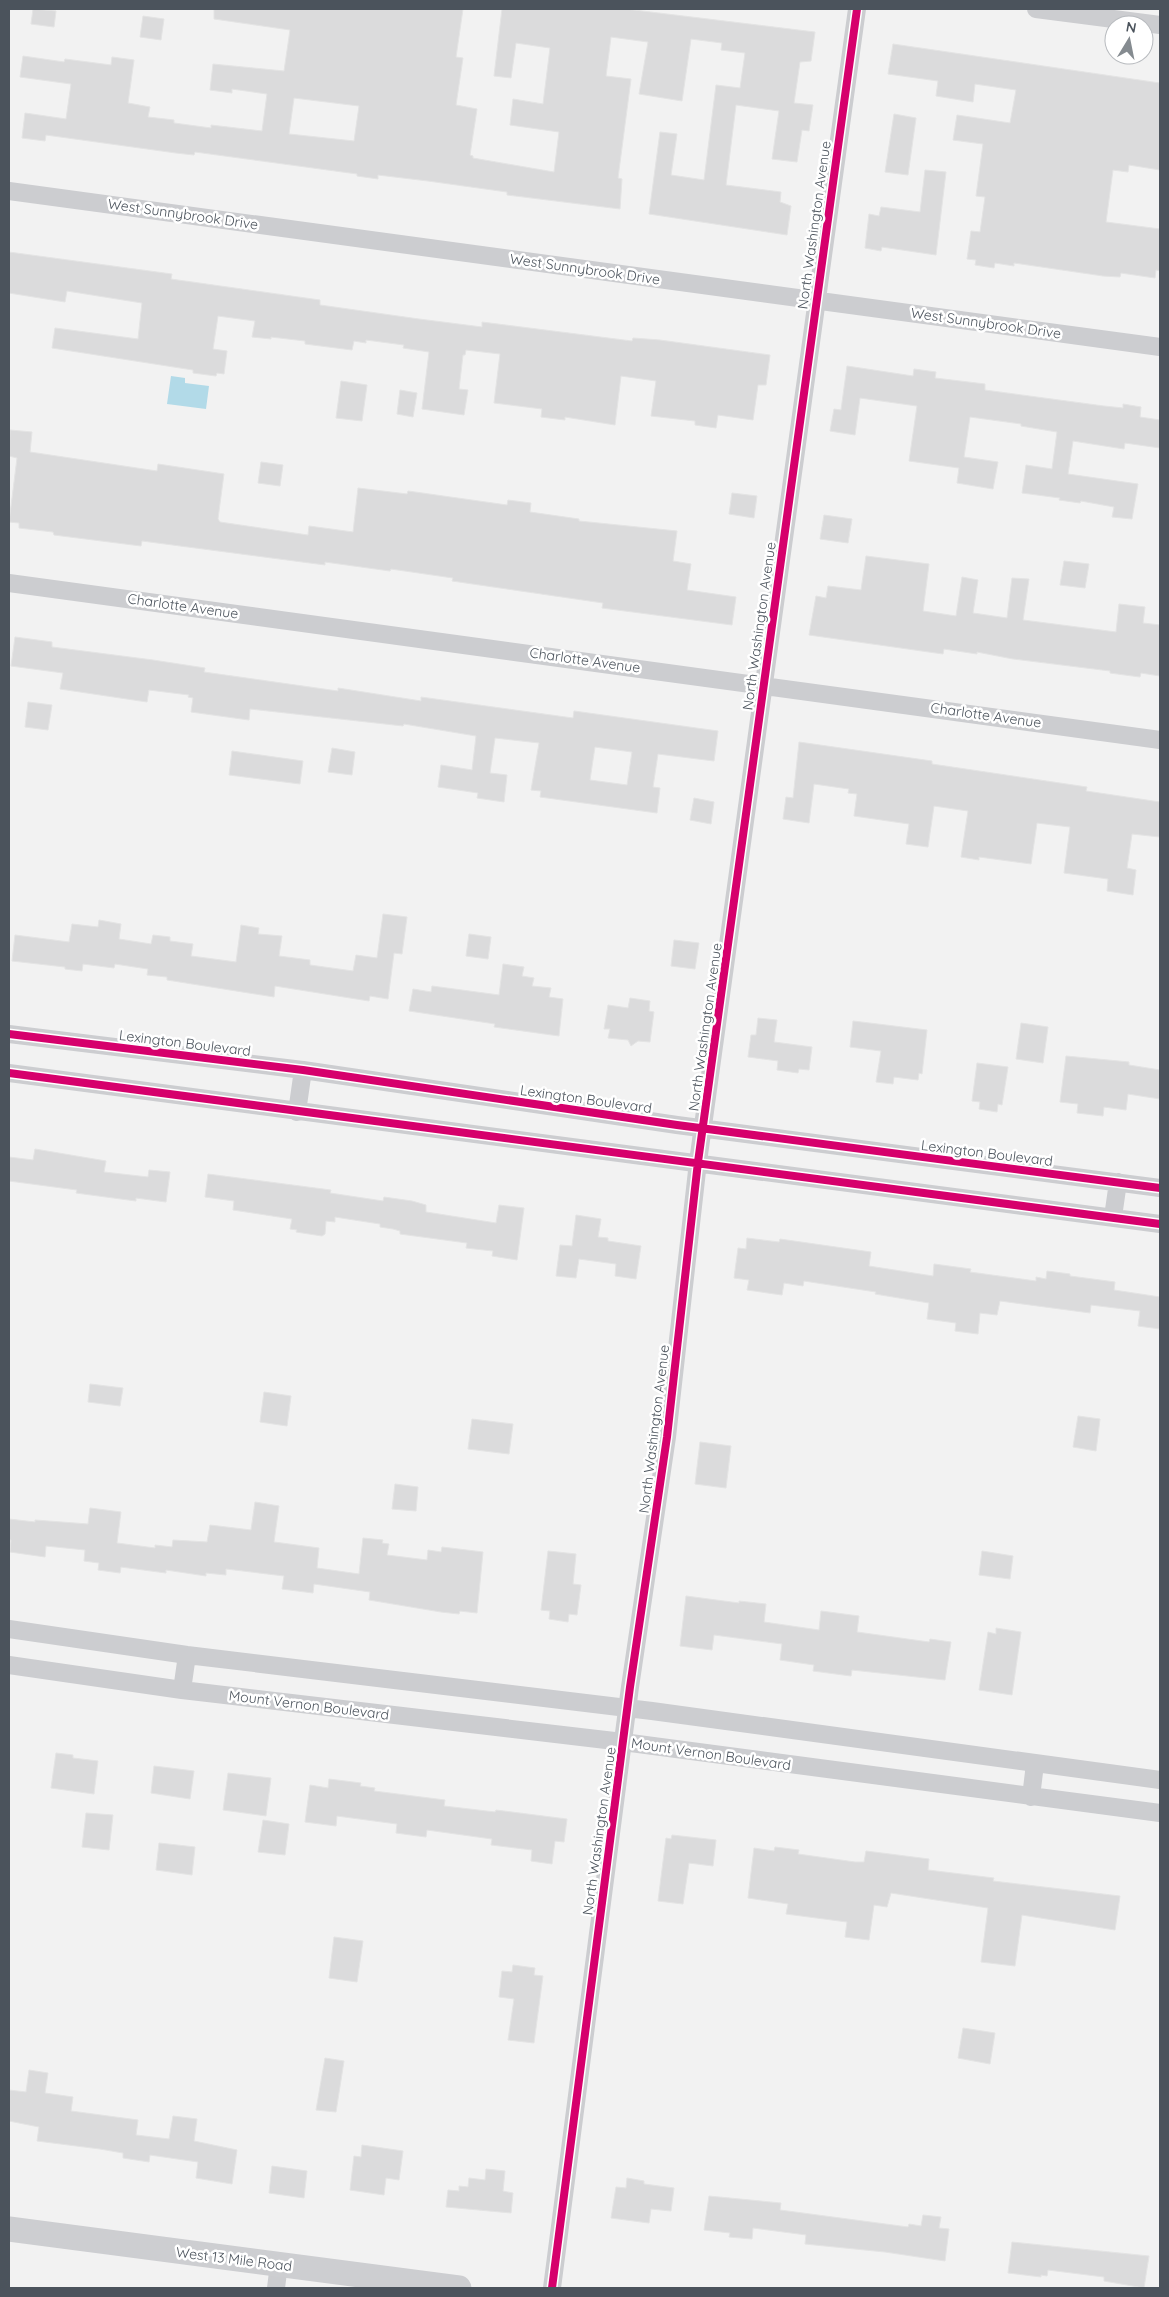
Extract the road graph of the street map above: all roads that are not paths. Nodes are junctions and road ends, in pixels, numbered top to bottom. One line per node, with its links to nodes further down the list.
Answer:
1 (857, 9): 5 (street, North Washington Avenue)
2 (1036, 9): 3 (street)
3 (1160, 25)
4 (9, 191): 5 (street, West Sunnybrook Drive)
5 (816, 300): 6 (street, West Sunnybrook Drive); 8 (street, North Washington Avenue)
6 (1160, 347)
7 (9, 583): 8 (street, Charlotte Avenue)
8 (763, 684): 9 (street, Charlotte Avenue); 14 (street, North Washington Avenue)
9 (1160, 740)
10 (9, 1034): 11 (street, Lexington Boulevard)
11 (303, 1070): 13 (street); 14 (street, Lexington Boulevard)
12 (9, 1073): 13 (street)
13 (297, 1112): 15 (street)
14 (703, 1129): 15 (street, North Washington Avenue); 16 (street, Lexington Boulevard)
15 (698, 1162): 18 (street); 24 (street, North Washington Avenue)
16 (1118, 1182): 17 (street, Lexington Boulevard); 18 (street)
17 (1160, 1188)
18 (1113, 1217): 19 (street)
19 (1160, 1224)
20 (9, 1630): 21 (street)
21 (187, 1655): 23 (street); 24 (street)
22 (9, 1666): 23 (street, Mount Vernon Boulevard)
23 (182, 1690): 25 (street, Mount Vernon Boulevard)
24 (628, 1709): 25 (street, North Washington Avenue); 26 (street)
25 (624, 1742): 28 (street, Mount Vernon Boulevard); 33 (street, North Washington Avenue)
26 (1035, 1764): 27 (street); 28 (street)
27 (1160, 1780)
28 (1030, 1797): 29 (street, Mount Vernon Boulevard)
29 (1160, 1813)
30 (9, 2230): 31 (main road, West 13 Mile Road)
31 (277, 2276): 32 (main road, West 13 Mile Road)
32 (459, 2288)
33 (552, 2288)

